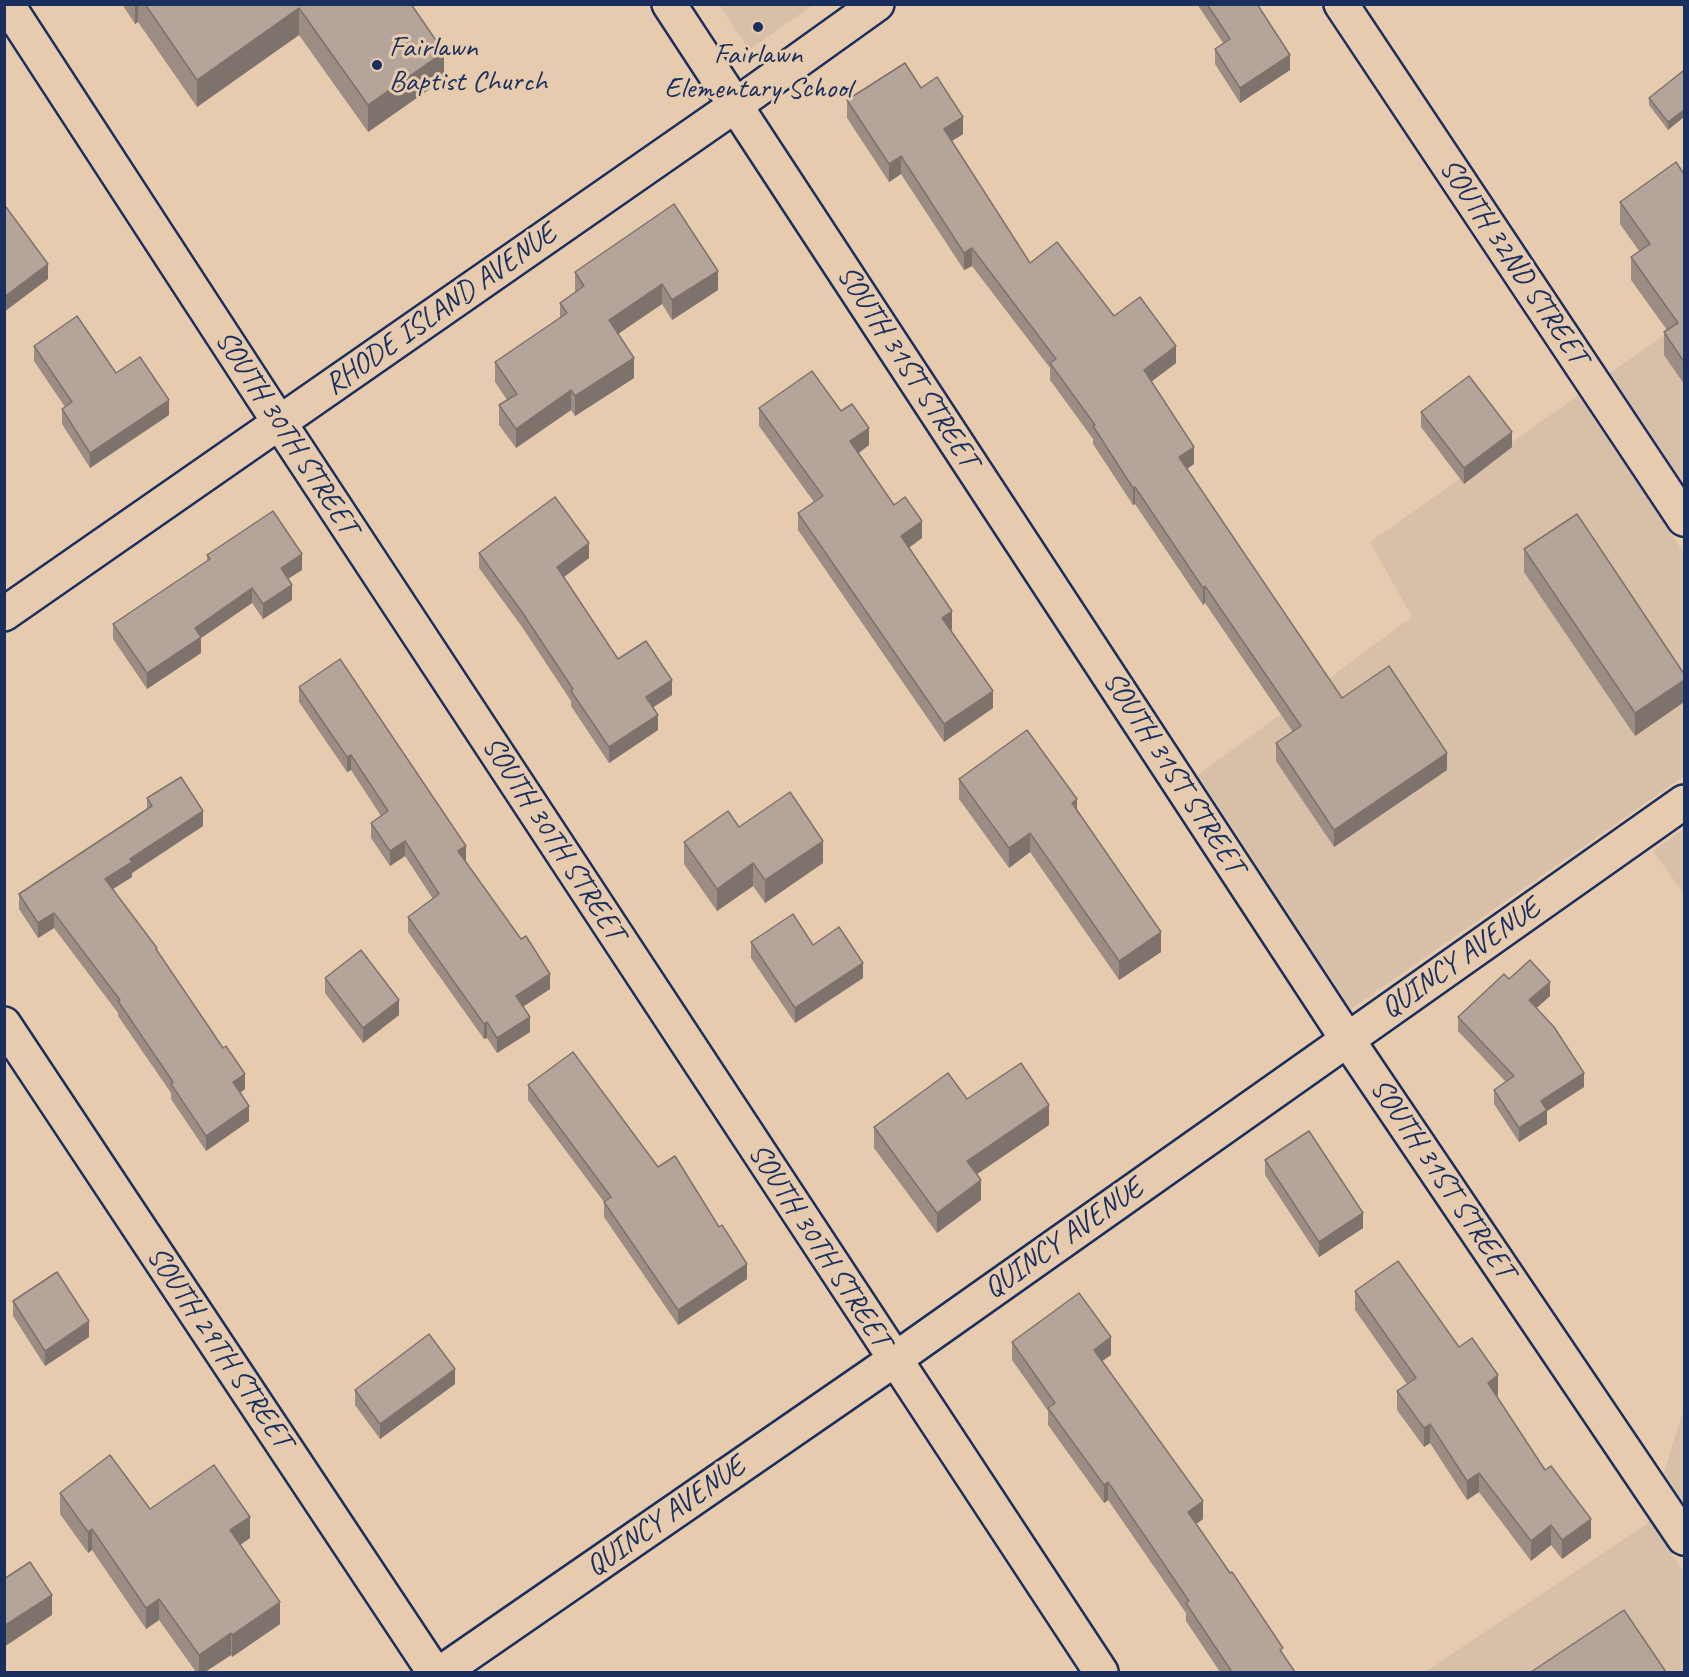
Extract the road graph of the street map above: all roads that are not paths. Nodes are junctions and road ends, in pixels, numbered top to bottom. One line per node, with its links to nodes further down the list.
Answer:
1 (7, 4): 6 (street, SOUTH 30TH STREET)
2 (669, 4): 5 (street, SOUTH 31ST STREET)
3 (877, 4): 5 (street, RHODE ISLAND AVENUE)
4 (1341, 4): 7 (street, SOUTH 32ND STREET)
5 (736, 105): 6 (street, RHODE ISLAND AVENUE); 11 (street, SOUTH 31ST STREET)
6 (279, 422): 8 (street, RHODE ISLAND AVENUE); 12 (street, SOUTH 30TH STREET)
7 (1684, 519)
8 (4, 614)
9 (1684, 802): 11 (street, QUINCY AVENUE)
10 (4, 1024): 14 (street, SOUTH 29TH STREET)
11 (1347, 1039): 12 (street, QUINCY AVENUE); 13 (street, SOUTH 31ST STREET)
12 (894, 1360): 15 (street, QUINCY AVENUE); 16 (street, SOUTH 30TH STREET)
13 (1684, 1538)
14 (434, 1672)
15 (442, 1672)
16 (1101, 1672)

